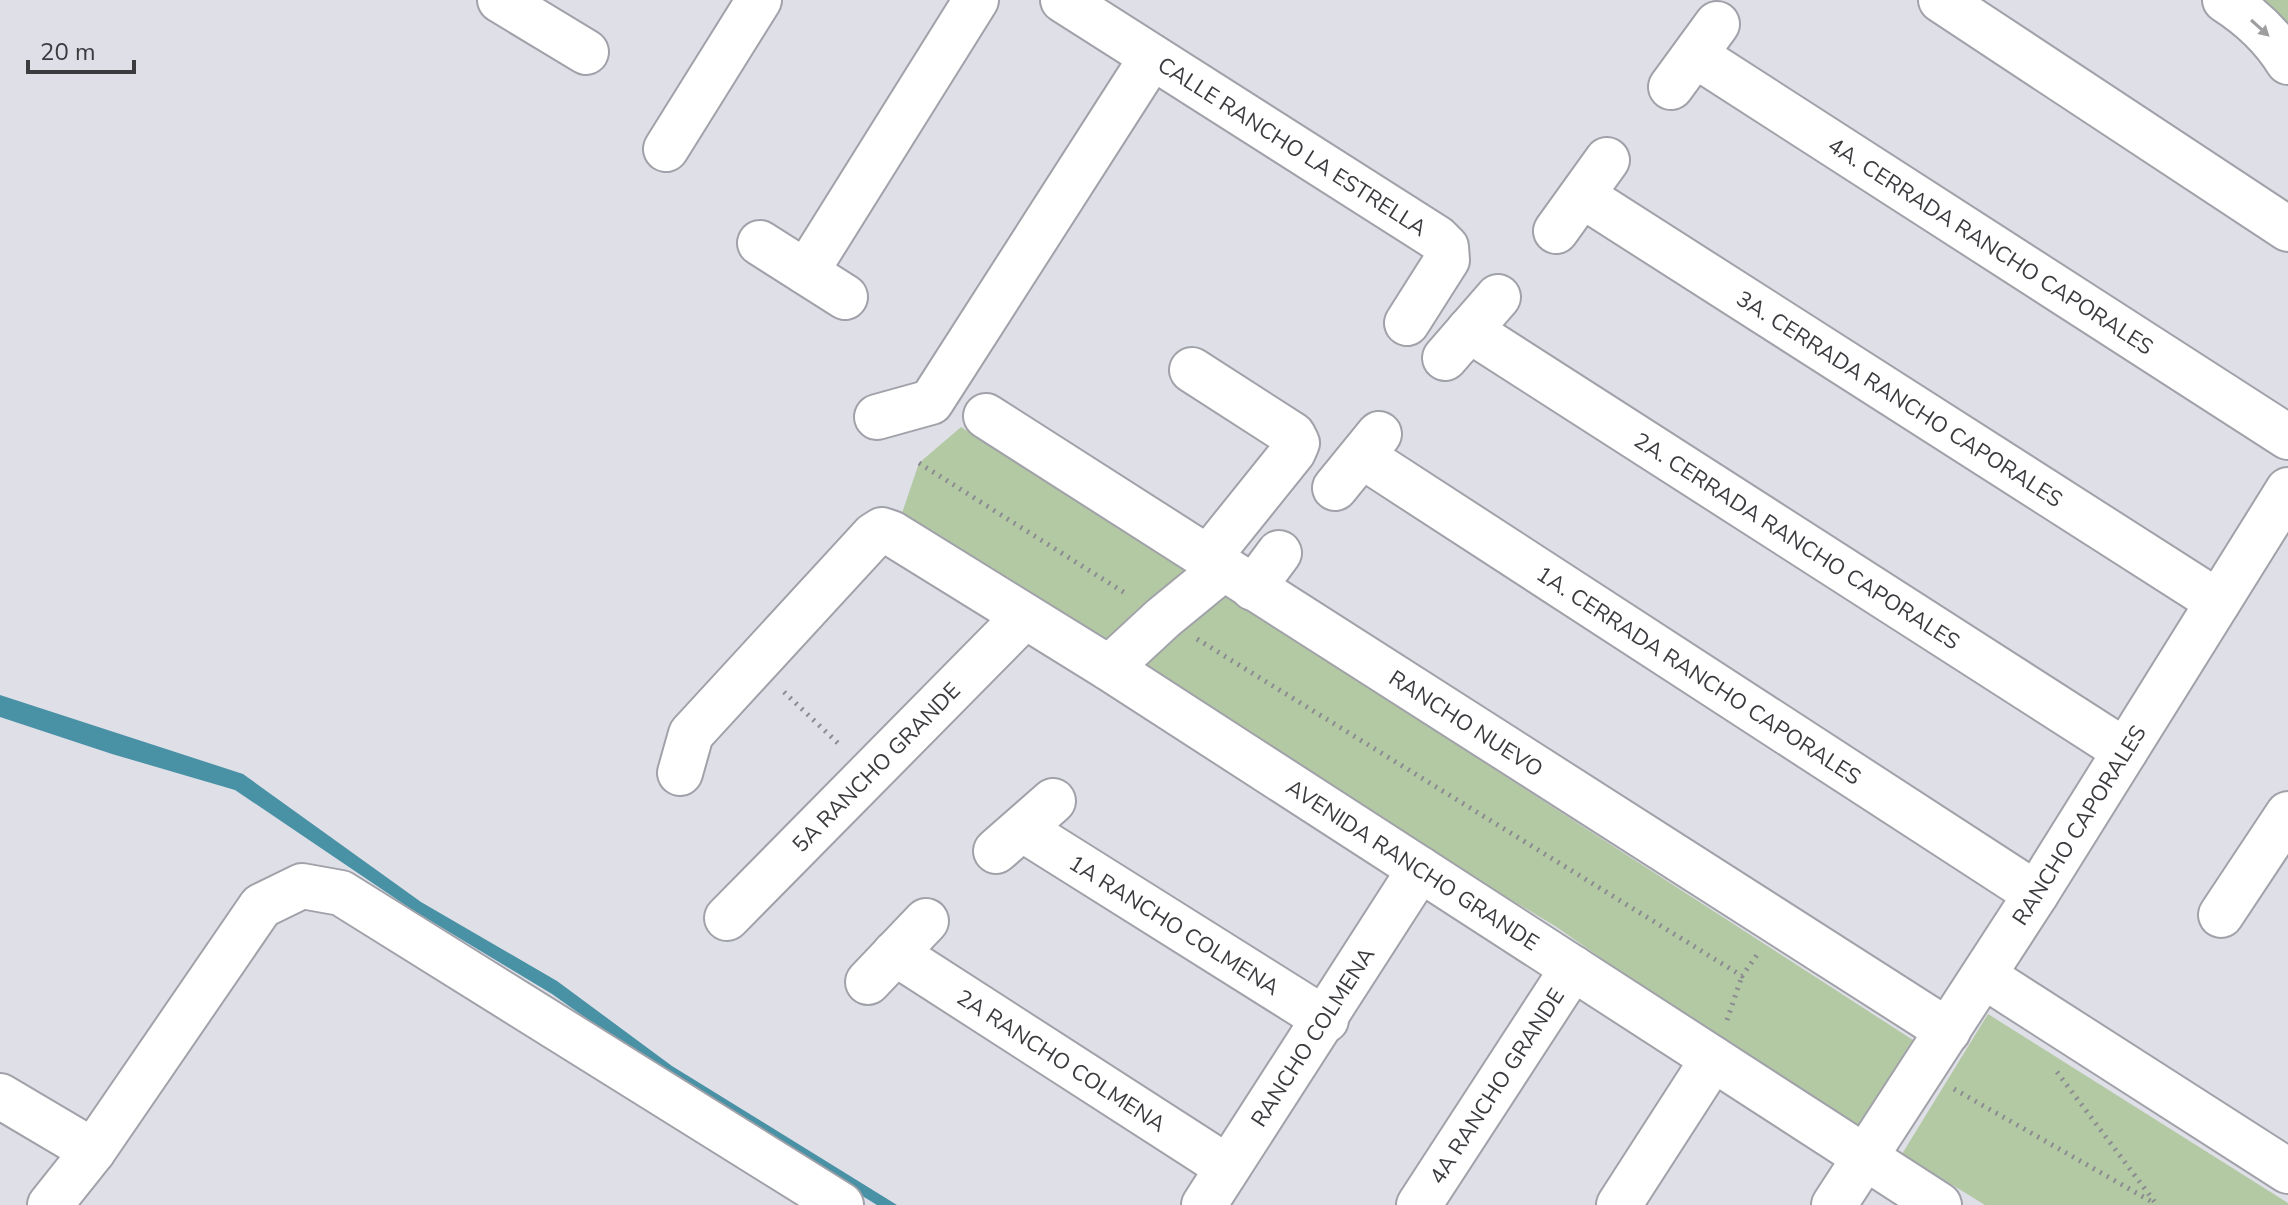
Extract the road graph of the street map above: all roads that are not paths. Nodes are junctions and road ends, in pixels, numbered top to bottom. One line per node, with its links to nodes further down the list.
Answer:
1 (759, 0): 11 (street)
2 (976, 0): 17 (street)
3 (1063, 0): 9 (street, CALLE RANCHO LA ESTRELLA)
4 (1941, 0): 14 (street)
5 (2225, 0): 10 (street, one-way to 10)
6 (526, 7): 7 (street)
7 (586, 52)
8 (1694, 55): 24 (street, 4A. CERRADA RANCHO CAPORALES)
9 (1152, 57): 20 (street, CALLE RANCHO LA ESTRELLA); 23 (street)
10 (2288, 62)
11 (666, 149)
12 (1607, 160): 13 (street)
13 (1583, 196): 15 (street); 29 (street, 3A. CERRADA RANCHO CAPORALES)
14 (2288, 229)
15 (1556, 231)
16 (760, 243): 17 (street)
17 (806, 272): 18 (street)
18 (845, 297)
19 (1498, 297): 32 (street, 2A. CERRADA RANCHO CAPORALES)
20 (1407, 323)
21 (1192, 370): 28 (street)
22 (986, 416): 28 (street, RANCHO NUEVO)
23 (877, 417)
24 (2288, 437)
25 (1359, 459): 37 (street, 1A. CERRADA RANCHO CAPORALES)
26 (2288, 490): 29 (street, RANCHO CAPORALES)
27 (1279, 553): 28 (street)
28 (1228, 572): 31 (street); 44 (street, RANCHO NUEVO)
29 (2218, 602): 32 (street, RANCHO CAPORALES)
30 (1024, 617): 31 (street, AVENIDA RANCHO GRANDE); 33 (street, AVENIDA RANCHO GRANDE); 39 (street, 5A RANCHO GRANDE)
31 (1109, 668): 36 (street, AVENIDA RANCHO GRANDE)
32 (2125, 751): 37 (street, RANCHO CAPORALES)
33 (680, 773)
34 (2288, 814): 38 (street)
35 (1024, 827): 43 (street, 1A RANCHO COLMENA)
36 (1420, 869): 41 (street, AVENIDA RANCHO GRANDE); 43 (street, RANCHO COLMENA)
37 (2036, 894): 42 (street, RANCHO CAPORALES)
38 (2223, 916)
39 (727, 918)
40 (926, 921): 49 (street, 2A RANCHO COLMENA)
41 (1573, 968): 45 (street, AVENIDA RANCHO GRANDE); 54 (street, 4A RANCHO GRANDE)
42 (1984, 976): 44 (street, RANCHO CAPORALES); 50 (street)
43 (1326, 1020): 49 (street, RANCHO COLMENA)
44 (1948, 1031): 48 (street, RANCHO CAPORALES)
45 (1713, 1059): 48 (street, AVENIDA RANCHO GRANDE); 55 (street)
46 (0, 1096): 47 (street)
47 (93, 1151): 51 (street); 52 (street)
48 (1866, 1156): 56 (street, RANCHO CAPORALES); 57 (street, AVENIDA RANCHO GRANDE)
49 (1227, 1167): 53 (street, RANCHO COLMENA)
50 (2288, 1171)
51 (50, 1205)
52 (841, 1205)
53 (1204, 1205)
54 (1419, 1205)
55 (1619, 1205)
56 (1834, 1205)
57 (1939, 1205)

